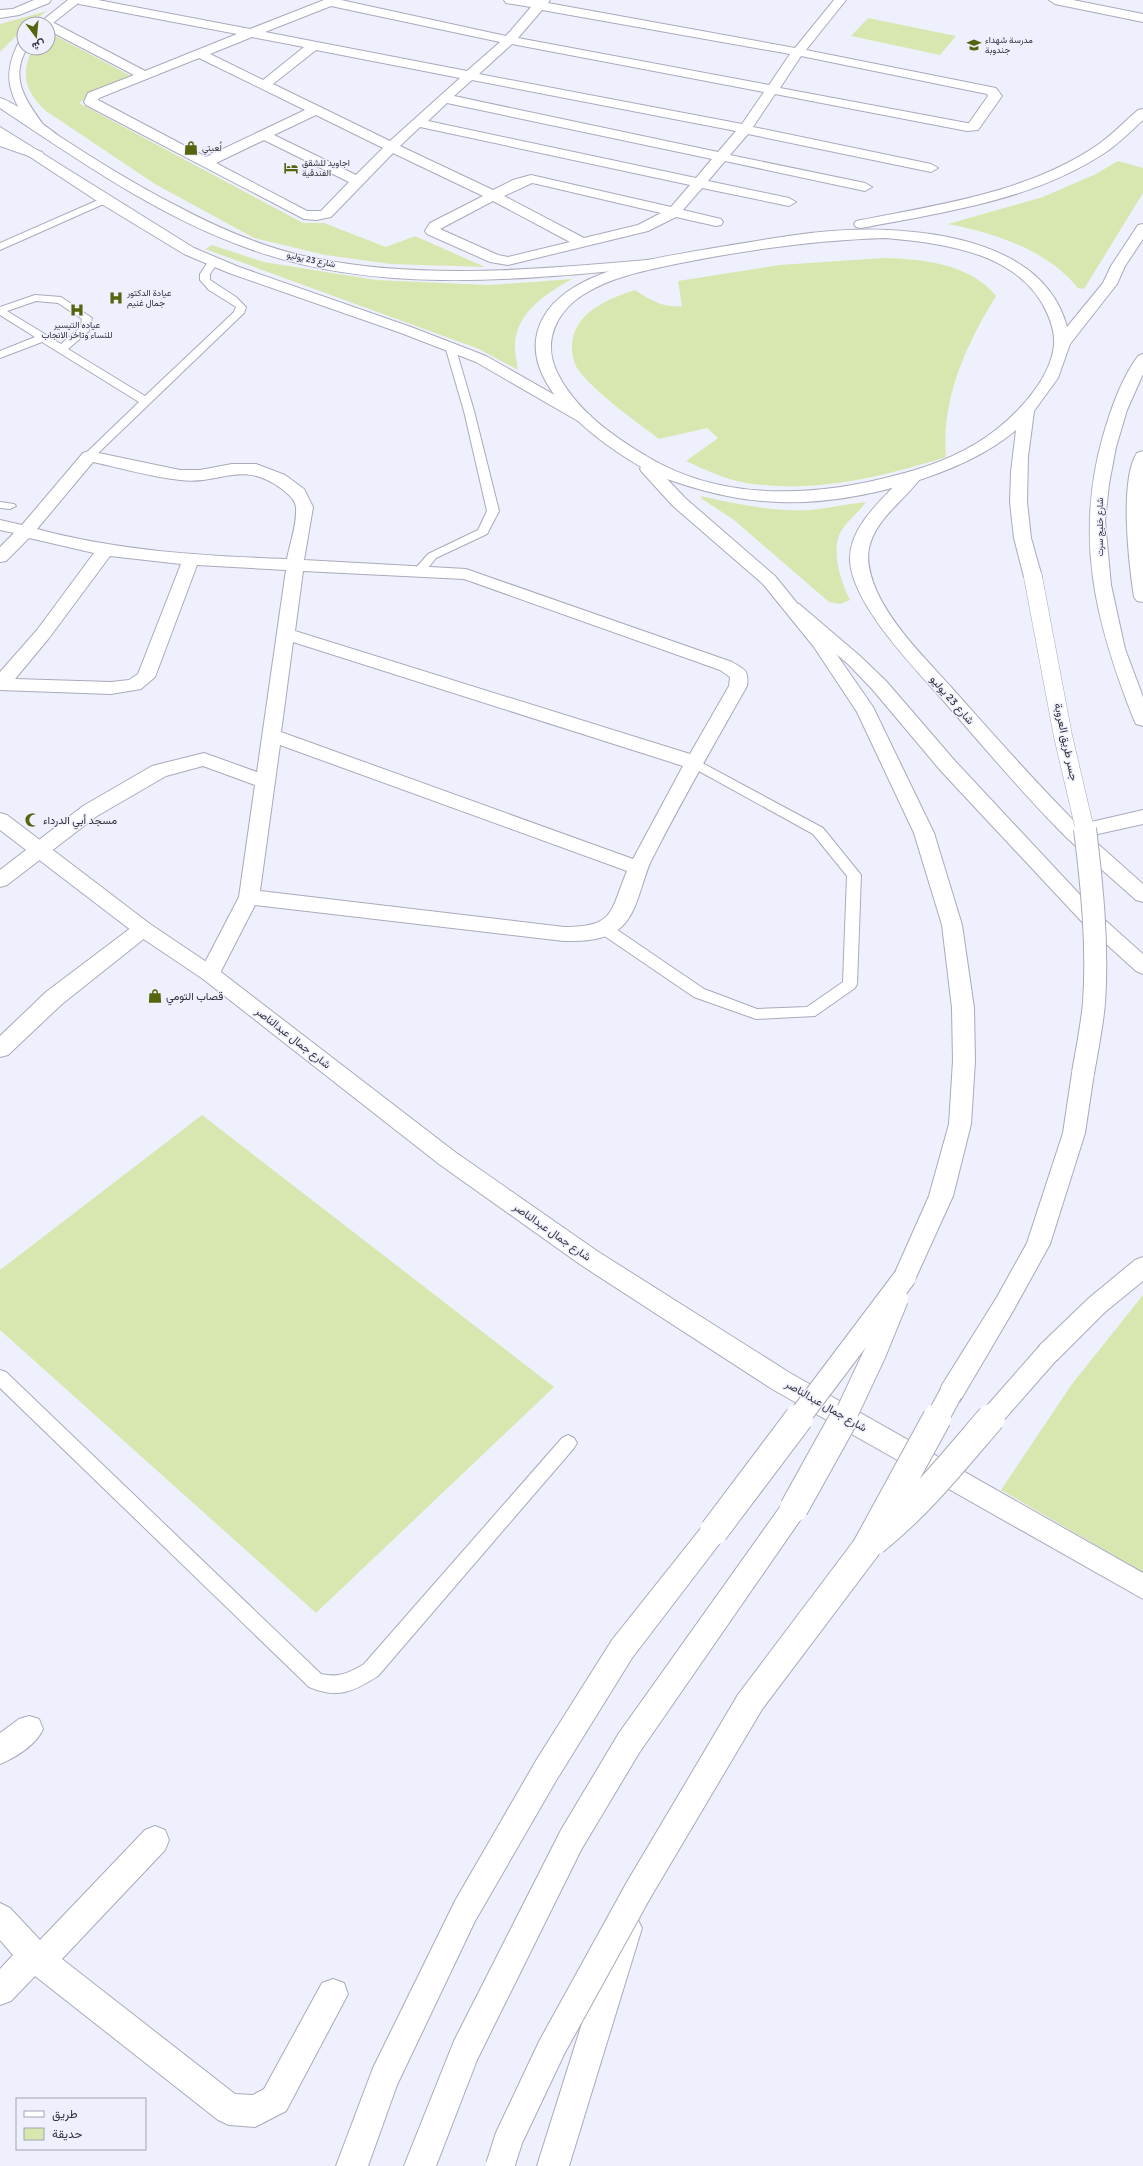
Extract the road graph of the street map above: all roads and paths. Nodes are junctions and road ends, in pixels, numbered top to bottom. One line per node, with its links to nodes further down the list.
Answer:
1 (45, 0): 9 (main road)
2 (76, 0): 10 (main road)
3 (80, 0): 13 (main road)
4 (510, 0): 8 (main road)
5 (840, 0): 16 (main road)
6 (1055, 0): 11 (main road)
7 (332, 1): 13 (main road); 14 (main road)
8 (542, 3): 14 (main road); 16 (main road)
9 (0, 14)
10 (56, 16)
11 (1143, 18)
12 (56, 29): 19 (main road)
13 (248, 33): 15 (main road); 17 (main road)
14 (509, 40): 20 (main road); 22 (main road)
15 (313, 46): 20 (main road); 21 (main road)
16 (798, 52): 22 (main road); 22 (main road)
17 (198, 54): 19 (main road); 21 (main road)
18 (17, 56): 28 (main road)
19 (144, 75): 36 (main road)
20 (469, 76): 23 (main road); 29 (main road)
21 (266, 84): 25 (main road)
22 (772, 89): 29 (main road)
23 (443, 98): 27 (main road); 35 (main road)
24 (0, 102): 28 (main road, شارع 23 يوليو)
25 (316, 110): 31 (main road); 33 (main road)
26 (1143, 112): 47 (main road)
27 (419, 124): 33 (main road); 39 (main road)
28 (37, 126): 51 (main road, شارع 23 يوليو)
29 (745, 129): 35 (main road); 37 (main road)
30 (0, 131): 34 (main road)
31 (264, 135): 36 (main road); 38 (main road)
32 (0, 141): 34 (main road)
33 (392, 146): 38 (main road); 41 (main road)
34 (37, 155): 42 (main road)
35 (720, 156): 39 (main road); 40 (main road)
36 (205, 163): 38 (main road)
37 (931, 168)
38 (359, 182)
39 (699, 184): 43 (main road); 44 (main road)
40 (865, 187)
41 (494, 196): 44 (main road); 48 (main road); 48 (main road)
42 (105, 200): 49 (lane); 50 (main road)
43 (789, 202)
44 (674, 212): 45 (main road); 48 (main road)
45 (716, 222)
46 (1143, 228): 54 (main road)
47 (778, 241): 51 (main road); 54 (main road)
48 (583, 243)
49 (0, 247)
50 (214, 261): 55 (main road); 59 (lane)
51 (662, 262): 61 (main road)
52 (0, 310): 53 (lane); 56 (lane)
53 (44, 338): 56 (lane); 57 (lane)
54 (1064, 341): 60 (main road)
55 (450, 346): 61 (main road); 72 (lane)
56 (62, 349): 59 (lane)
57 (0, 355)
58 (1143, 358): 76 (main road, شارع خليج سرت)
59 (145, 401): 62 (lane)
60 (1027, 412): 65 (main road); 97 (main road, جسر طريق العروبة, bridge)
61 (584, 418): 63 (main road)
62 (89, 456): 67 (main road); 71 (main road)
63 (636, 456): 65 (main road); 74 (main road)
64 (1143, 456): 73 (main road)
65 (914, 476): 82 (main road, شارع 23 يوليو)
66 (0, 525): 67 (main road)
67 (26, 531): 68 (main road); 69 (main road)
68 (105, 550): 70 (main road); 70 (main road)
69 (0, 557)
70 (191, 559): 71 (main road)
71 (295, 565): 72 (main road); 75 (main road)
72 (420, 570): 78 (main road)
73 (1143, 597)
74 (793, 608): 90 (main road); 94 (main road)
75 (286, 634): 77 (main road); 78 (main road)
76 (1143, 720)
77 (273, 736): 79 (main road); 84 (main road)
78 (693, 762): 84 (main road); 89 (lane)
79 (266, 782): 83 (main road); 87 (main road)
80 (1143, 817): 82 (main road)
81 (0, 820): 83 (main road, شارع جمال عبدالناصر)
82 (1074, 833): 86 (main road, شارع 23 يوليو)
83 (38, 850): 85 (main road); 88 (main road, شارع جمال عبدالناصر)
84 (638, 868): 89 (main road)
85 (0, 880)
86 (1143, 895)
87 (249, 897): 89 (main road); 91 (main road)
88 (143, 929): 91 (main road, شارع جمال عبدالناصر); 92 (main road)
89 (605, 929)
90 (1143, 966)
91 (210, 974): 98 (main road, شارع جمال عبدالناصر)
92 (0, 1049)
93 (1143, 1266): 97 (main road, bridge)
94 (905, 1277): 107 (main road, bridge); 108 (main road, bridge)
95 (0, 1377): 96 (lane)
96 (568, 1443)
97 (866, 1548): 102 (main road, bridge)
98 (1143, 1587)
99 (29, 1729): 100 (main road)
100 (0, 1750)
101 (155, 1840): 104 (main road)
102 (638, 1891): 109 (main road, bridge); 110 (main road, bridge)
103 (0, 1918): 104 (main road)
104 (37, 1959): 105 (main road); 106 (main road)
105 (0, 1990)
106 (334, 1994)
107 (352, 2166)
108 (420, 2166)
109 (500, 2166)
110 (553, 2166)

